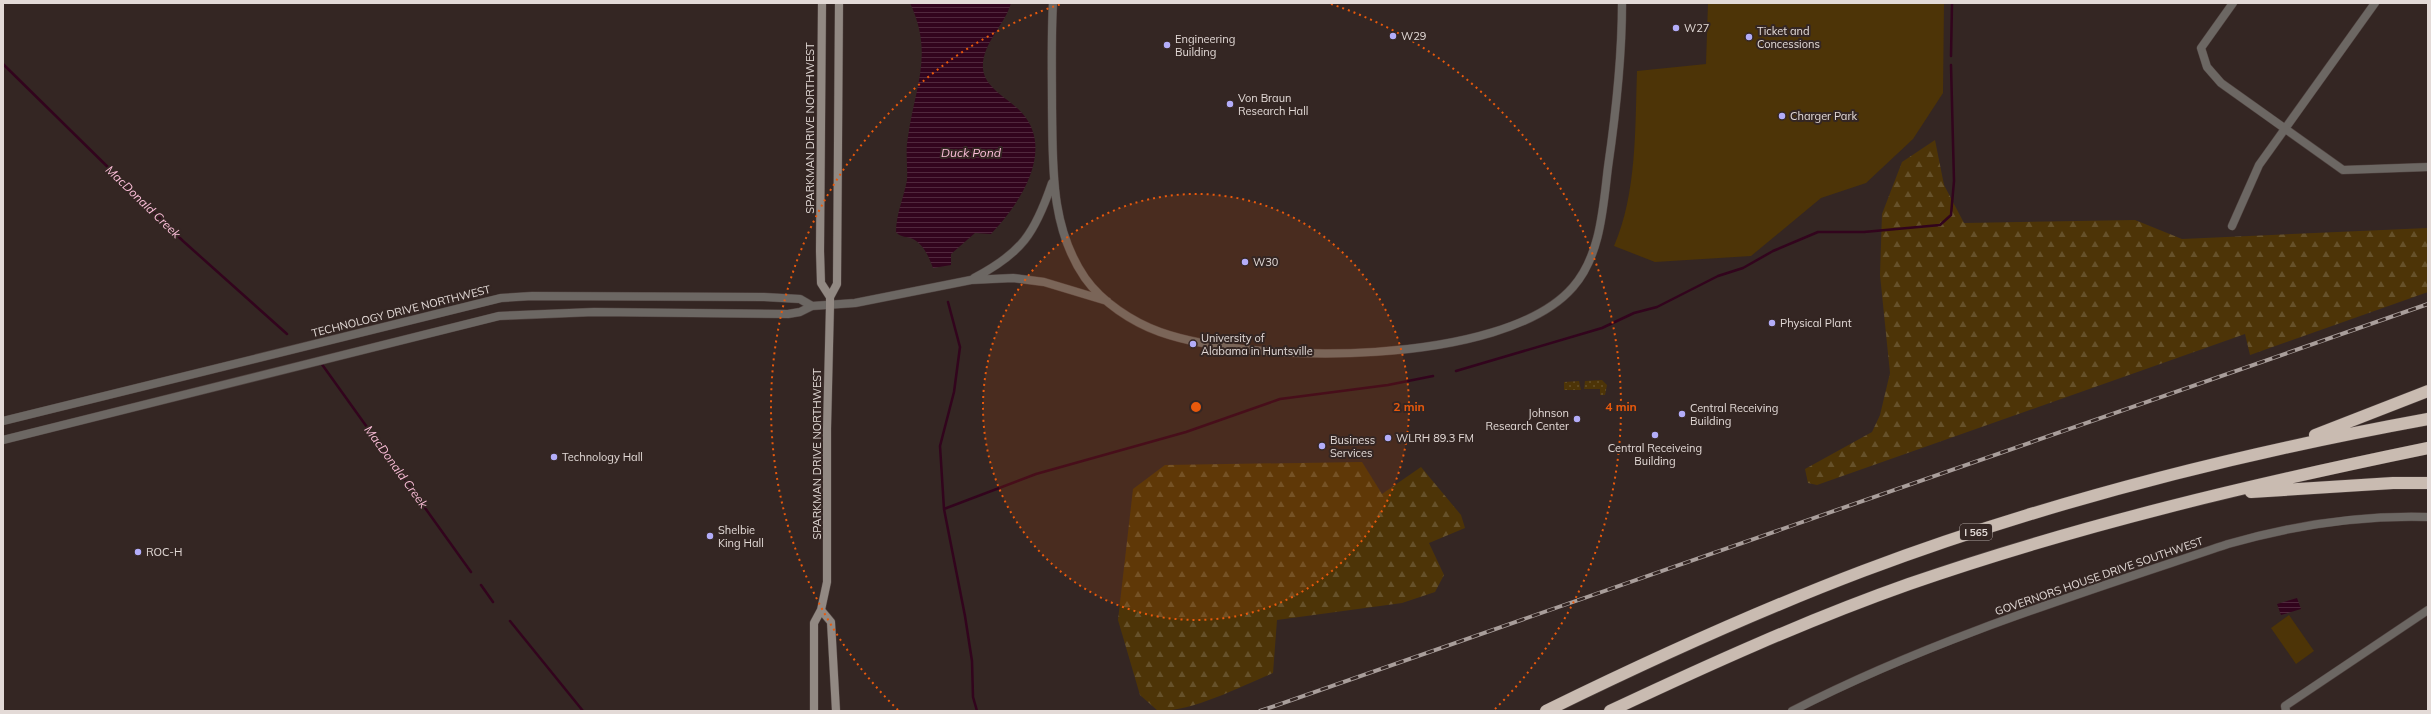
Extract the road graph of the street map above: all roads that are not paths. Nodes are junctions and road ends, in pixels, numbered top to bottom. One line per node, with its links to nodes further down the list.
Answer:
1 (822, 3): 12 (main road, SPARKMAN DRIVE NORTHWEST)
2 (839, 3): 12 (main road, SPARKMAN DRIVE NORTHWEST)
3 (1054, 3): 9 (street)
4 (1622, 3): 13 (street)
5 (2233, 3): 7 (street)
6 (2375, 3): 7 (street)
7 (2285, 130): 8 (street); 10 (street)
8 (2428, 167)
9 (1053, 180): 11 (street); 13 (street)
10 (2232, 226)
11 (972, 280): 12 (street, TECHNOLOGY DRIVE NORTHWEST); 13 (street, TECHNOLOGY DRIVE NORTHWEST)
12 (830, 301): 14 (street, TECHNOLOGY DRIVE NORTHWEST); 24 (main road, SPARKMAN DRIVE NORTHWEST)
13 (1107, 301)
14 (812, 306): 17 (street, TECHNOLOGY DRIVE NORTHWEST); 18 (street, TECHNOLOGY DRIVE NORTHWEST)
15 (2428, 391): 19 (highway)
16 (2428, 419): 19 (highway, I 565)
17 (3, 421)
18 (3, 440)
19 (2284, 448): 28 (highway, I 565)
20 (2428, 448): 22 (highway)
21 (2428, 483): 22 (highway)
22 (2219, 494): 29 (highway)
23 (2428, 517): 30 (street, GOVERNORS HOUSE DRIVE SOUTHWEST)
24 (821, 610): 26 (main road, SPARKMAN DRIVE NORTHWEST); 27 (main road)
25 (2428, 610): 31 (street)
26 (814, 711)
27 (836, 711)
28 (1546, 711)
29 (1610, 711)
30 (1792, 711)
31 (2286, 711)

